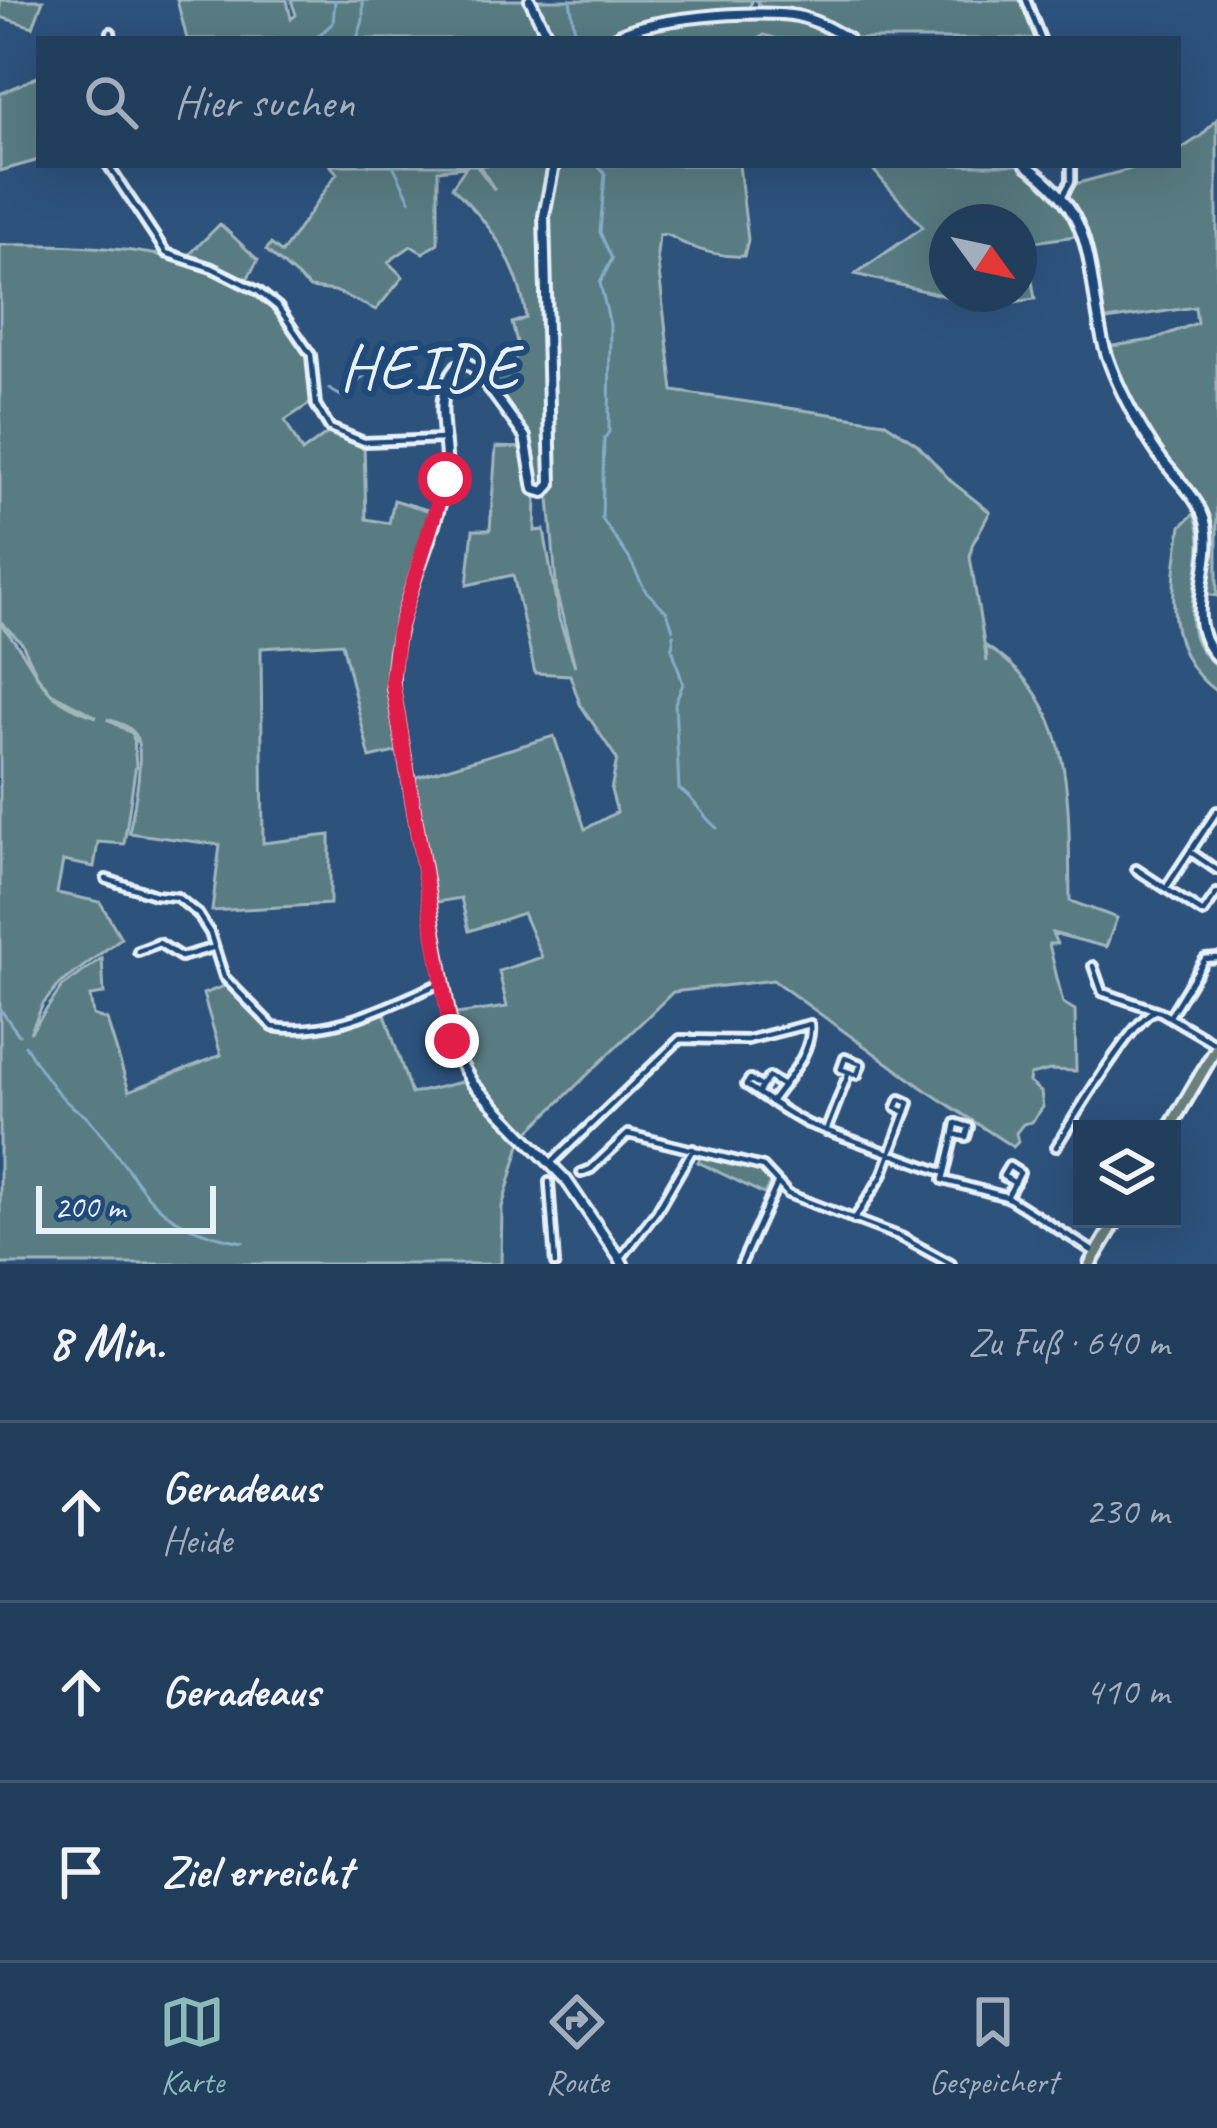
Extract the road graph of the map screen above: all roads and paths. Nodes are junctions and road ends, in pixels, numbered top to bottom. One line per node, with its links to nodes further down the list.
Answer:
1 (530, 0): 3 (main road)
2 (1026, 0): 6 (street)
3 (548, 36)
4 (617, 36): 5 (main road)
5 (842, 36)
6 (1040, 36)
7 (110, 168): 12 (street)
8 (553, 168): 12 (main road)
9 (1029, 168): 11 (main road)
10 (1071, 168): 11 (street)
11 (1062, 197): 13 (main road)
12 (443, 439): 25 (main road)
13 (1217, 657)
14 (1216, 813): 15 (street)
15 (1190, 852): 17 (street); 19 (street)
16 (1136, 869): 20 (street)
17 (1217, 870)
18 (106, 879): 21 (street)
19 (1168, 885)
20 (1217, 893)
21 (212, 948): 22 (street); 25 (street)
22 (138, 951)
23 (1217, 958): 27 (street)
24 (1093, 966): 26 (street)
25 (441, 983): 39 (main road)
26 (1156, 1010): 27 (street); 36 (street)
27 (1170, 1016): 28 (street)
28 (1217, 1046): 33 (main road)
29 (849, 1072): 34 (street)
30 (783, 1086): 31 (street); 31 (street); 39 (street)
31 (771, 1102): 34 (street)
32 (906, 1112): 38 (street)
33 (1174, 1120)
34 (826, 1130): 38 (street)
35 (954, 1134): 41 (street)
36 (1056, 1147)
37 (694, 1148): 40 (street); 44 (street); 49 (street)
38 (890, 1156): 41 (street); 46 (street)
39 (551, 1163): 49 (main road)
40 (581, 1173)
41 (945, 1173): 45 (street)
42 (549, 1182): 50 (street)
43 (1015, 1183): 45 (street)
44 (777, 1184): 46 (street); 51 (street)
45 (1007, 1197): 48 (street)
46 (854, 1220): 52 (street)
47 (1112, 1228): 48 (main road)
48 (1093, 1259)
49 (621, 1261)
50 (555, 1264)
51 (741, 1264)
52 (951, 1264)

